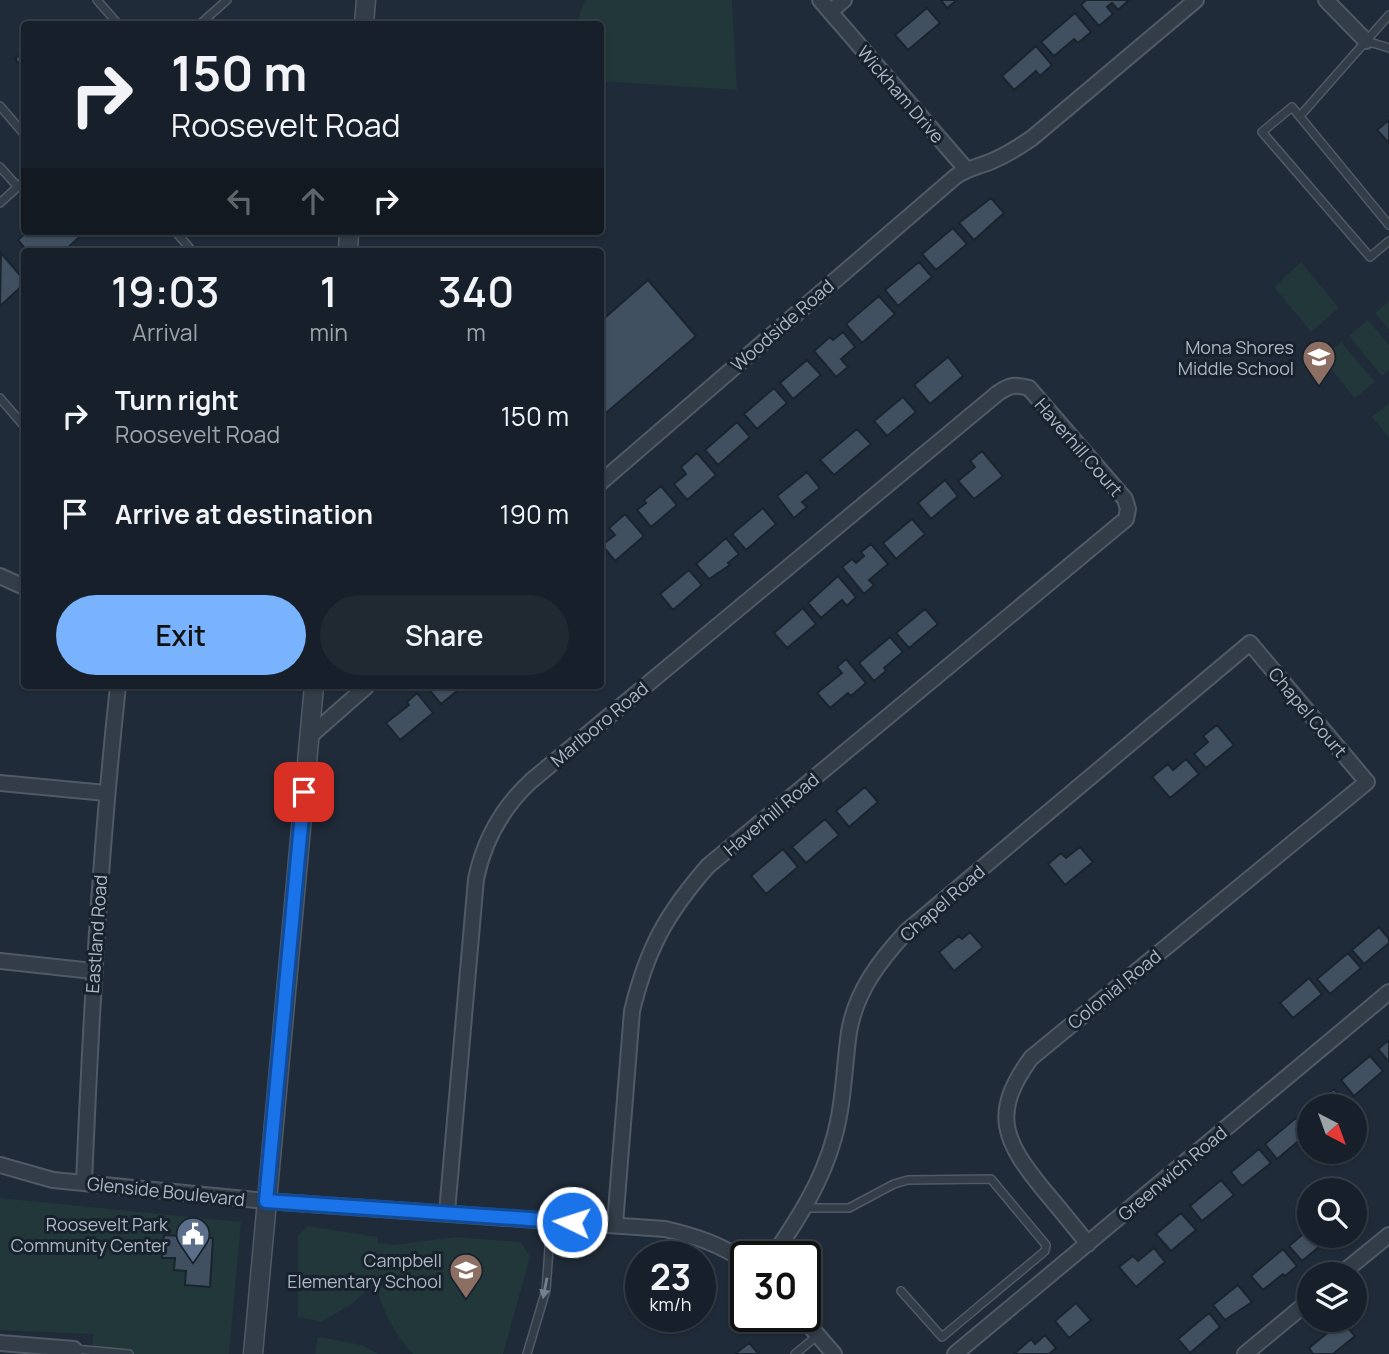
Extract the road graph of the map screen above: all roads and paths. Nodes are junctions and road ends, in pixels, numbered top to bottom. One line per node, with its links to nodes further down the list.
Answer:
1 (97, 0): 10 (lane)
2 (227, 0): 11 (lane)
3 (366, 0): 12 (street)
4 (820, 0): 8 (street, Wickham Drive)
5 (844, 0): 8 (street)
6 (1196, 0): 19 (street)
7 (1326, 0): 13 (street)
8 (830, 12): 19 (street, Wickham Drive)
9 (1389, 15): 13 (lane)
10 (115, 21)
11 (203, 21)
12 (364, 21)
13 (1366, 41): 14 (lane); 16 (lane)
14 (1389, 48)
15 (0, 106): 17 (lane)
16 (1300, 117): 22 (lane); 23 (lane)
17 (21, 131)
18 (0, 167): 20 (lane)
19 (966, 169): 27 (street, Woodside Road)
20 (21, 184): 21 (lane)
21 (0, 203)
22 (1389, 225)
23 (1389, 241)
24 (1016, 384): 28 (street, Haverhill Court); 46 (street, Marlboro Road)
25 (0, 398): 26 (lane)
26 (21, 422)
27 (604, 480)
28 (1126, 519): 48 (street, Haverhill Road)
29 (0, 576): 30 (street)
30 (21, 586)
31 (1250, 643): 36 (street, Chapel Court); 45 (street, Chapel Road)
32 (118, 689): 38 (street, Eastland Road)
33 (314, 689): 35 (street)
34 (364, 689): 35 (street)
35 (309, 737): 44 (street)
36 (1367, 782): 51 (street, Colonial Road)
37 (0, 783): 38 (street)
38 (106, 793): 40 (street, Eastland Road)
39 (0, 961): 40 (street)
40 (93, 971): 43 (street, Eastland Road)
41 (1389, 992): 51 (street, Greenwich Road)
42 (0, 1165): 43 (street, Glenside Boulevard)
43 (84, 1183): 44 (street, Glenside Boulevard)
44 (266, 1201): 46 (street, Glenside Boulevard); 61 (street)
45 (805, 1208): 50 (street, Chapel Road); 54 (lane)
46 (447, 1212): 47 (street, Glenside Boulevard)
47 (551, 1220): 48 (street, Glenside Boulevard); 62 (lane, one-way to 62)
48 (615, 1224): 52 (street, Glenside Boulevard)
49 (1389, 1235): 53 (street)
50 (783, 1241)
51 (1088, 1244): 65 (street, Greenwich Road)
52 (730, 1251)
53 (1356, 1262)
54 (901, 1291)
55 (1297, 1311): 66 (street)
56 (815, 1332): 57 (street)
57 (818, 1335): 63 (lane); 64 (street)
58 (0, 1343): 59 (street)
59 (74, 1352): 60 (lane)
60 (129, 1354)
61 (253, 1354)
62 (527, 1354)
63 (795, 1354)
64 (834, 1354)
65 (955, 1354)
66 (1245, 1354)

